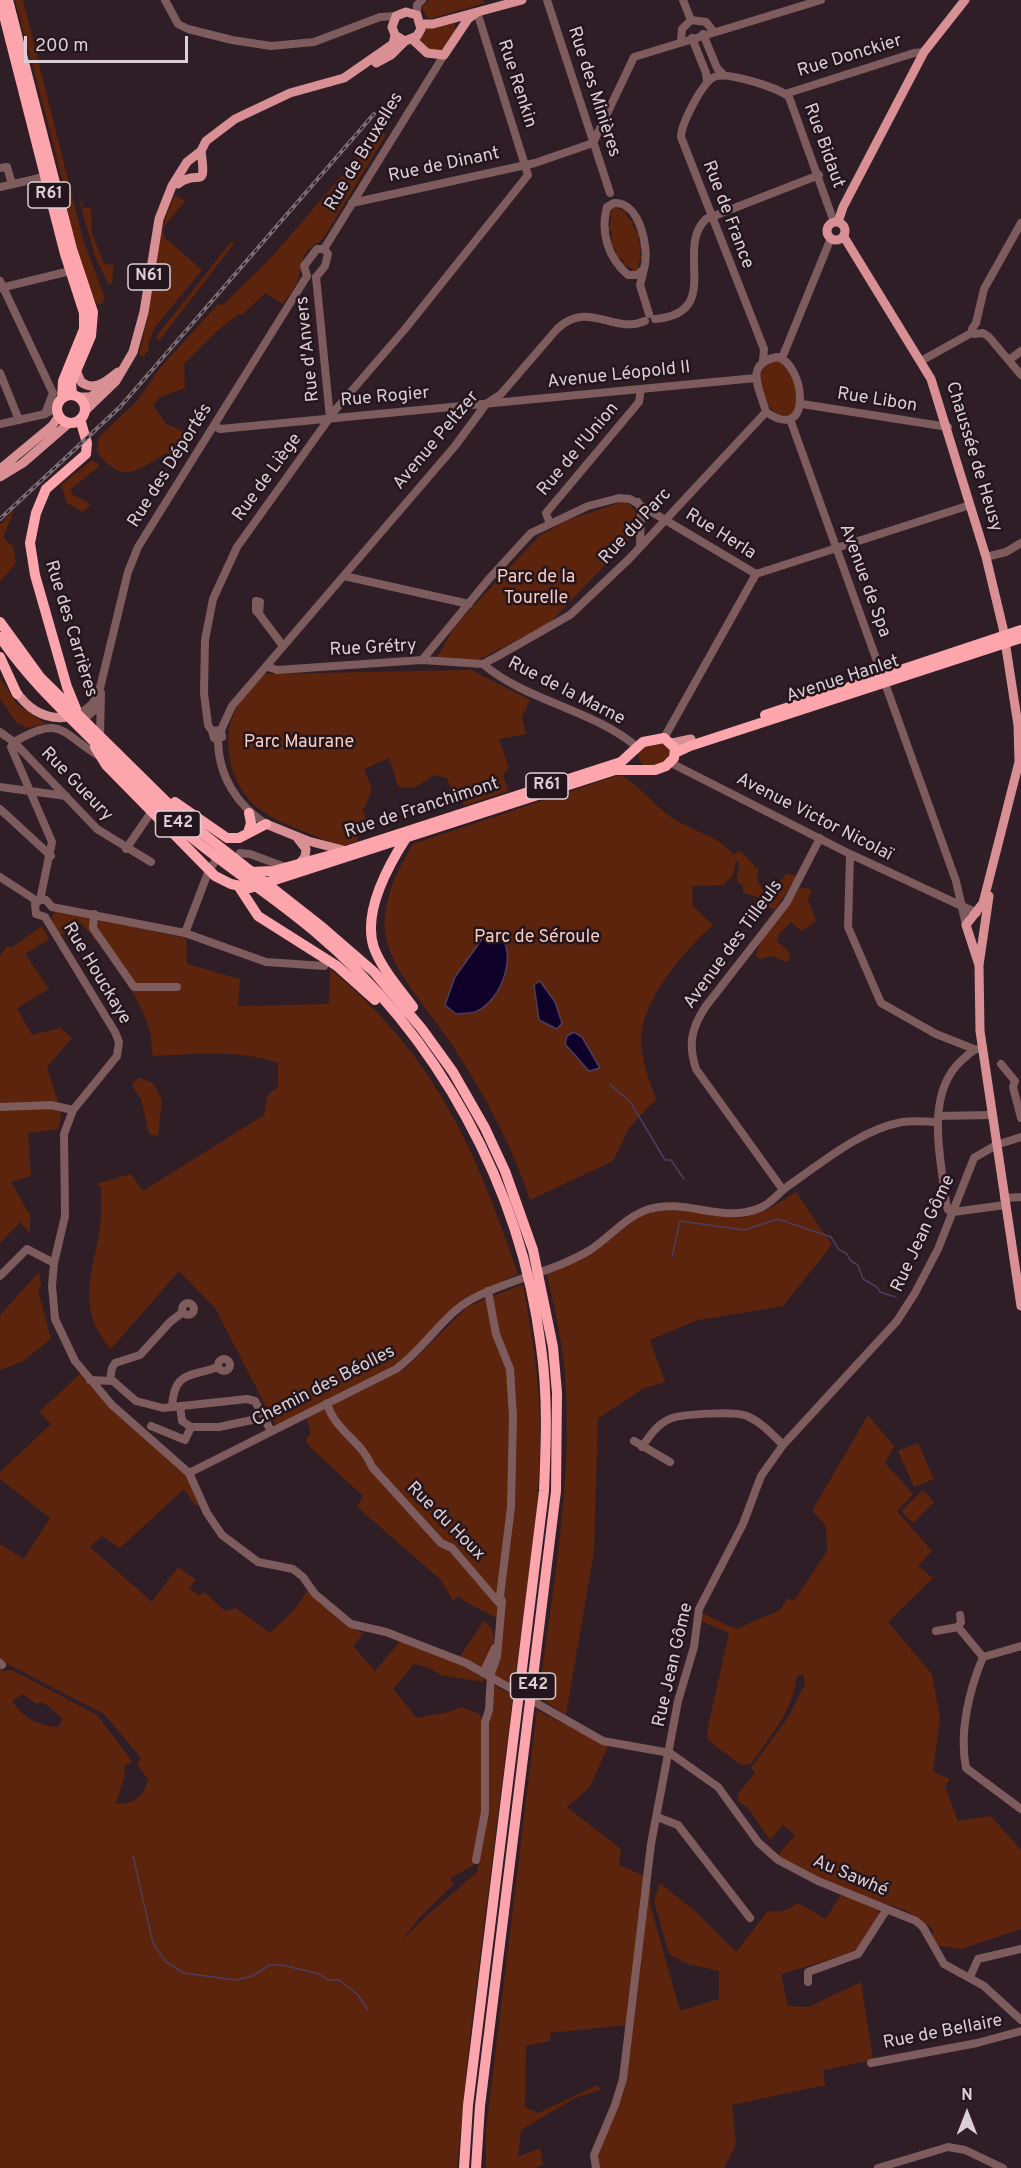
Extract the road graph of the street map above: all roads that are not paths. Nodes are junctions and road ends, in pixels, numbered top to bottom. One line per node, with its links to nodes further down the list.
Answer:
1 (0, 0): 41 (highway, R61)
2 (8, 0): 41 (highway, R61)
3 (165, 0): 17 (street)
4 (417, 0): 11 (street)
5 (422, 0): 15 (street)
6 (522, 0): 12 (main road)
7 (547, 0): 33 (street, Rue des Minières)
8 (683, 0): 16 (street)
9 (821, 0): 19 (street)
10 (965, 0): 25 (main road)
11 (406, 12): 13 (main road); 15 (main road)
12 (477, 12): 14 (main road); 22 (main road); 37 (street, Rue Renkin)
13 (396, 16): 17 (street); 18 (main road, N61)
14 (450, 18): 15 (main road); 22 (main road)
15 (419, 20): 23 (main road, N61)
16 (691, 20): 19 (street); 24 (street)
17 (368, 22): 18 (street)
18 (393, 31): 23 (main road); 28 (main road, N61)
19 (713, 31): 20 (street)
20 (703, 34): 21 (street); 30 (street)
21 (692, 38): 24 (street); 31 (street)
22 (454, 39): 27 (main road)
23 (409, 40): 26 (main road); 28 (main road, N61)
24 (681, 41): 33 (street)
25 (924, 52): 32 (street, Rue Donckier); 53 (main road)
26 (427, 53): 27 (main road); 29 (street)
27 (444, 55): 29 (street, Rue de Bruxelles)
28 (359, 68): 34 (main road, N61)
29 (432, 71): 44 (street, Rue de Bruxelles)
30 (723, 74): 31 (street); 32 (street, Rue Bidaut)
31 (706, 82): 54 (street, Rue de France)
32 (785, 94): 40 (street, Rue Bidaut)
33 (593, 143): 37 (street, Rue de Dinant); 47 (street, Rue des Minières)
34 (201, 151): 35 (main road, N61); 36 (main road)
35 (192, 160): 36 (main road); 38 (main road, N61)
36 (203, 163): 42 (main road)
37 (526, 165): 48 (street, Rue de Dinant); 89 (street, Rue de Liège)
38 (185, 167): 42 (main road); 46 (main road, N61)
39 (0, 168): 43 (street)
40 (819, 175): 51 (street, Rue Bidaut); 54 (street)
41 (49, 176): 43 (street); 61 (highway, R61); 77 (highway, R61)
42 (193, 179): 46 (main road)
43 (12, 184): 45 (street)
44 (363, 185): 48 (street, Rue de Dinant); 49 (street, Rue de Bruxelles)
45 (0, 187)
46 (171, 190): 76 (main road, N61)
47 (610, 193): 50 (street); 52 (street)
48 (369, 197): 49 (street, Rue de Dinant)
49 (352, 203): 59 (street, Rue de Bruxelles)
50 (622, 203): 52 (street); 60 (street)
51 (829, 206): 53 (street); 55 (street, Rue Bidaut)
52 (607, 207): 62 (street)
53 (843, 207): 55 (main road)
54 (712, 216): 67 (street, Avenue Peltzer); 74 (street, Rue de France)
55 (836, 222): 57 (main road); 58 (main road)
56 (1021, 223): 68 (street)
57 (844, 237): 58 (main road); 75 (main road, Chaussée de Heusy)
58 (831, 238): 72 (street)
59 (324, 249): 63 (street, Rue des Déportés); 64 (street)
60 (644, 269): 62 (street); 65 (street)
61 (70, 272): 66 (street); 83 (highway, R61)
62 (628, 275): 65 (street)
63 (307, 276): 64 (street); 93 (street, Rue des Déportés)
64 (316, 277): 89 (street, Rue d'Anvers)
65 (640, 285): 67 (street)
66 (1, 286): 83 (street)
67 (650, 318): 84 (street, Avenue Peltzer)
68 (976, 321): 69 (street); 70 (street)
69 (973, 332): 70 (street); 75 (street)
70 (983, 333): 73 (street)
71 (1021, 351): 73 (street)
72 (782, 358): 74 (street); 85 (street)
73 (1009, 360): 80 (street)
74 (763, 361): 81 (street)
75 (921, 362): 94 (main road, Chaussée de Heusy)
76 (126, 364): 78 (main road, N61); 88 (main road, N61)
77 (76, 370): 78 (main road); 83 (highway, R61)
78 (118, 372): 83 (main road, N61)
79 (0, 373): 91 (street)
80 (1021, 375)
81 (756, 378): 82 (street, Avenue Léopold II); 86 (street)
82 (641, 389): 84 (street, Avenue Léopold II); 100 (street, Rue de l'Union)
83 (63, 398): 87 (street); 87 (street); 88 (highway); 88 (highway, R61); 95 (main road, N61)
84 (486, 404): 89 (street, Rue Rogier); 106 (street, Avenue Peltzer)
85 (802, 404): 90 (street); 94 (street, Rue Libon)
86 (766, 412): 90 (street); 99 (street, Rue du Parc)
87 (45, 414): 91 (street)
88 (78, 418): 96 (main road, N61); 124 (highway, Rue des Carrières / R61)
89 (330, 418): 93 (street, Rue Rogier); 128 (street, Rue de Liège)
90 (790, 419): 103 (street, Avenue de Spa)
91 (19, 420): 92 (street)
92 (0, 424)
93 (215, 426): 121 (street, Rue des Déportés)
94 (948, 427): 98 (main road, Chaussée de Heusy)
95 (0, 469)
96 (0, 477)
97 (638, 502): 99 (street, Rue Herla); 100 (street, Rue Herla); 102 (street)
98 (970, 505): 103 (street); 104 (main road, Chaussée de Heusy)
99 (664, 518): 102 (street, Rue du Parc); 105 (street, Rue Herla)
100 (550, 524): 107 (street, Rue de l'Union)
101 (1021, 543): 104 (street)
102 (640, 545): 117 (street, Rue du Parc)
103 (836, 548): 105 (street); 120 (street, Avenue de Spa)
104 (986, 557): 113 (main road, Chaussée de Heusy)
105 (756, 574): 133 (street)
106 (344, 576): 107 (street); 114 (street, Avenue Peltzer)
107 (469, 604): 116 (street, Rue de l'Union)
108 (259, 614): 114 (street)
109 (0, 622): 123 (highway, E42)
110 (1021, 630): 113 (highway, R61)
111 (0, 637): 123 (highway, E42)
112 (1021, 638): 113 (highway, Avenue Hanlet / R61)
113 (1005, 641): 120 (highway, Avenue Hanlet / R61); 136 (main road, Chaussée de Heusy)
114 (284, 646): 118 (street, Avenue Peltzer)
115 (0, 657): 122 (highway)
116 (422, 660): 117 (street, Rue Grétry); 118 (street, Rue Grétry)
117 (483, 664): 132 (street, Rue de la Marne)
118 (266, 666): 128 (street, Avenue Peltzer)
119 (0, 668): 122 (main road)
120 (884, 680): 130 (highway, Avenue Hanlet / R61); 133 (highway, Avenue Hanlet / R61); 164 (street, Avenue de Spa)
121 (100, 688): 125 (street, Rue des Déportés); 126 (street, Rue des Déportés)
122 (17, 694): 127 (main road)
123 (55, 697): 135 (highway, E42); 175 (highway, E42)
124 (72, 700): 125 (street); 127 (highway, Rue des Carrières / R61)
125 (91, 705): 127 (street, Rue des Déportés)
126 (100, 705): 127 (street); 134 (street, Rue des Déportés)
127 (79, 715): 134 (highway, R61)
128 (216, 730): 143 (street, Avenue Peltzer)
129 (2, 734): 131 (street)
130 (691, 739): 133 (main road, Avenue Hanlet / R61)
131 (13, 745): 134 (street); 139 (street); 140 (street, Rue Gueury)
132 (636, 748): 133 (highway, R61); 137 (highway); 150 (highway, Rue de Franchimont / R61)
133 (671, 749): 137 (highway, R61); 148 (street, Avenue Victor Nicolaï)
134 (100, 751): 141 (highway, R61)
135 (122, 758): 145 (highway); 175 (highway, E42)
136 (1020, 762): 165 (main road, Chaussée de Heusy)
137 (641, 769): 147 (highway, Rue de Franchimont / R61)
138 (0, 787): 139 (street)
139 (34, 794): 140 (street); 156 (street)
140 (66, 796): 151 (street, Rue Gueury)
141 (155, 808): 151 (street); 155 (highway, R61); 162 (highway, R61)
142 (0, 809): 156 (street)
143 (249, 813): 144 (street); 145 (highway)
144 (267, 824): 145 (highway); 146 (main road)
145 (248, 832)
146 (294, 836): 149 (main road); 159 (main road)
147 (406, 838): 150 (highway, Rue de Franchimont / R61); 161 (highway)
148 (820, 838): 154 (street, Avenue Victor Nicolaï); 191 (street, Avenue des Tilleuls)
149 (308, 841): 152 (main road); 157 (main road)
150 (383, 842): 152 (highway, Rue de Franchimont / R61); 157 (highway, Rue de Franchimont / R61); 161 (highway)
151 (126, 849): 158 (street, Rue Gueury)
152 (346, 851): 157 (highway, Rue de Franchimont / R61)
153 (240, 853): 160 (street)
154 (850, 854): 168 (street, Avenue Victor Nicolaï); 181 (street)
155 (220, 855): 160 (highway, R61); 162 (street)
156 (51, 856): 167 (street)
157 (323, 860): 159 (highway, R61); 166 (highway, R61)
158 (151, 862)
159 (300, 863): 160 (highway, R61)
160 (272, 866): 166 (highway)
161 (389, 869): 194 (highway)
162 (209, 870): 166 (highway, R61); 177 (street)
163 (0, 877): 167 (street)
164 (958, 885): 168 (street); 170 (street, Avenue de Spa); 171 (street, Avenue de Spa)
165 (988, 885): 171 (main road); 176 (main road)
166 (245, 887): 197 (highway)
167 (40, 900): 169 (street); 173 (street)
168 (943, 900): 170 (street); 174 (street)
169 (52, 907): 172 (street); 173 (street)
170 (961, 907): 171 (street); 174 (street, Avenue de Spa)
171 (977, 909): 174 (main road); 176 (main road)
172 (94, 914): 177 (street); 180 (street)
173 (45, 917): 185 (street, Rue Houckaye)
174 (966, 925): 176 (main road); 178 (main road)
175 (319, 930): 194 (highway, E42); 197 (highway, E42)
176 (984, 930): 178 (main road)
177 (185, 933): 179 (street)
178 (979, 965): 181 (main road)
179 (324, 966)
180 (177, 987)
181 (978, 1049): 186 (main road); 188 (street)
182 (1001, 1064): 183 (street)
183 (1018, 1078): 187 (street)
184 (0, 1107): 185 (street)
185 (73, 1110): 196 (street, Rue Houckaye)
186 (991, 1115): 188 (street, Chemin des Béolles); 190 (main road)
187 (1021, 1118)
188 (938, 1119): 191 (street, Chemin des Béolles); 195 (street)
189 (1021, 1137): 190 (street, Rue Jean Gôme)
190 (996, 1145): 193 (main road); 195 (street, Rue Jean Gôme)
191 (783, 1190): 199 (street, Chemin des Béolles)
192 (1021, 1197): 193 (street)
193 (1005, 1201): 195 (street); 200 (main road)
194 (519, 1206): 236 (highway, E42)
195 (953, 1212): 212 (street, Rue Jean Gôme)
196 (54, 1263): 198 (street); 203 (street, Rue Houckaye)
197 (527, 1271): 235 (highway, E42)
198 (0, 1276)
199 (488, 1292): 205 (street, Chemin des Béolles); 222 (street)
200 (1021, 1306)
201 (183, 1312): 204 (street)
202 (218, 1367): 206 (street)
203 (90, 1380): 204 (street); 215 (street, Rue Houckaye)
204 (110, 1380): 206 (street)
205 (327, 1403): 210 (street, Chemin des Béolles); 221 (street, Rue du Houx)
206 (176, 1407): 209 (street); 210 (street)
207 (252, 1420): 209 (street)
208 (151, 1426): 209 (street)
209 (191, 1427)
210 (271, 1431): 215 (street, Chemin des Béolles)
211 (634, 1442): 213 (street)
212 (783, 1445): 213 (street); 223 (street, Rue Jean Gôme)
213 (642, 1446): 214 (street)
214 (669, 1462)
215 (189, 1473): 221 (street)
216 (960, 1615): 217 (street)
217 (958, 1627): 218 (street); 220 (street)
218 (936, 1631)
219 (1021, 1646): 220 (street)
220 (983, 1657): 224 (street)
221 (483, 1673): 222 (street)
222 (494, 1679): 223 (street); 226 (street)
223 (670, 1753): 225 (street, Rue Jean Gôme); 227 (street, Au Sawhé)
224 (1021, 1809)
225 (657, 1817): 228 (street); 237 (street, Rue Jean Gôme)
226 (476, 1860)
227 (886, 1909): 230 (street, Au Sawhé); 231 (street)
228 (750, 1918)
229 (1021, 1949): 230 (street)
230 (970, 1977): 232 (street, Au Sawhé)
231 (808, 1983)
232 (1021, 2020)
233 (1021, 2031): 234 (street, Rue de Bellaire)
234 (871, 2063)
235 (464, 2168)
236 (476, 2168)
237 (596, 2168)
238 (878, 2168): 239 (street)
239 (1003, 2168)

